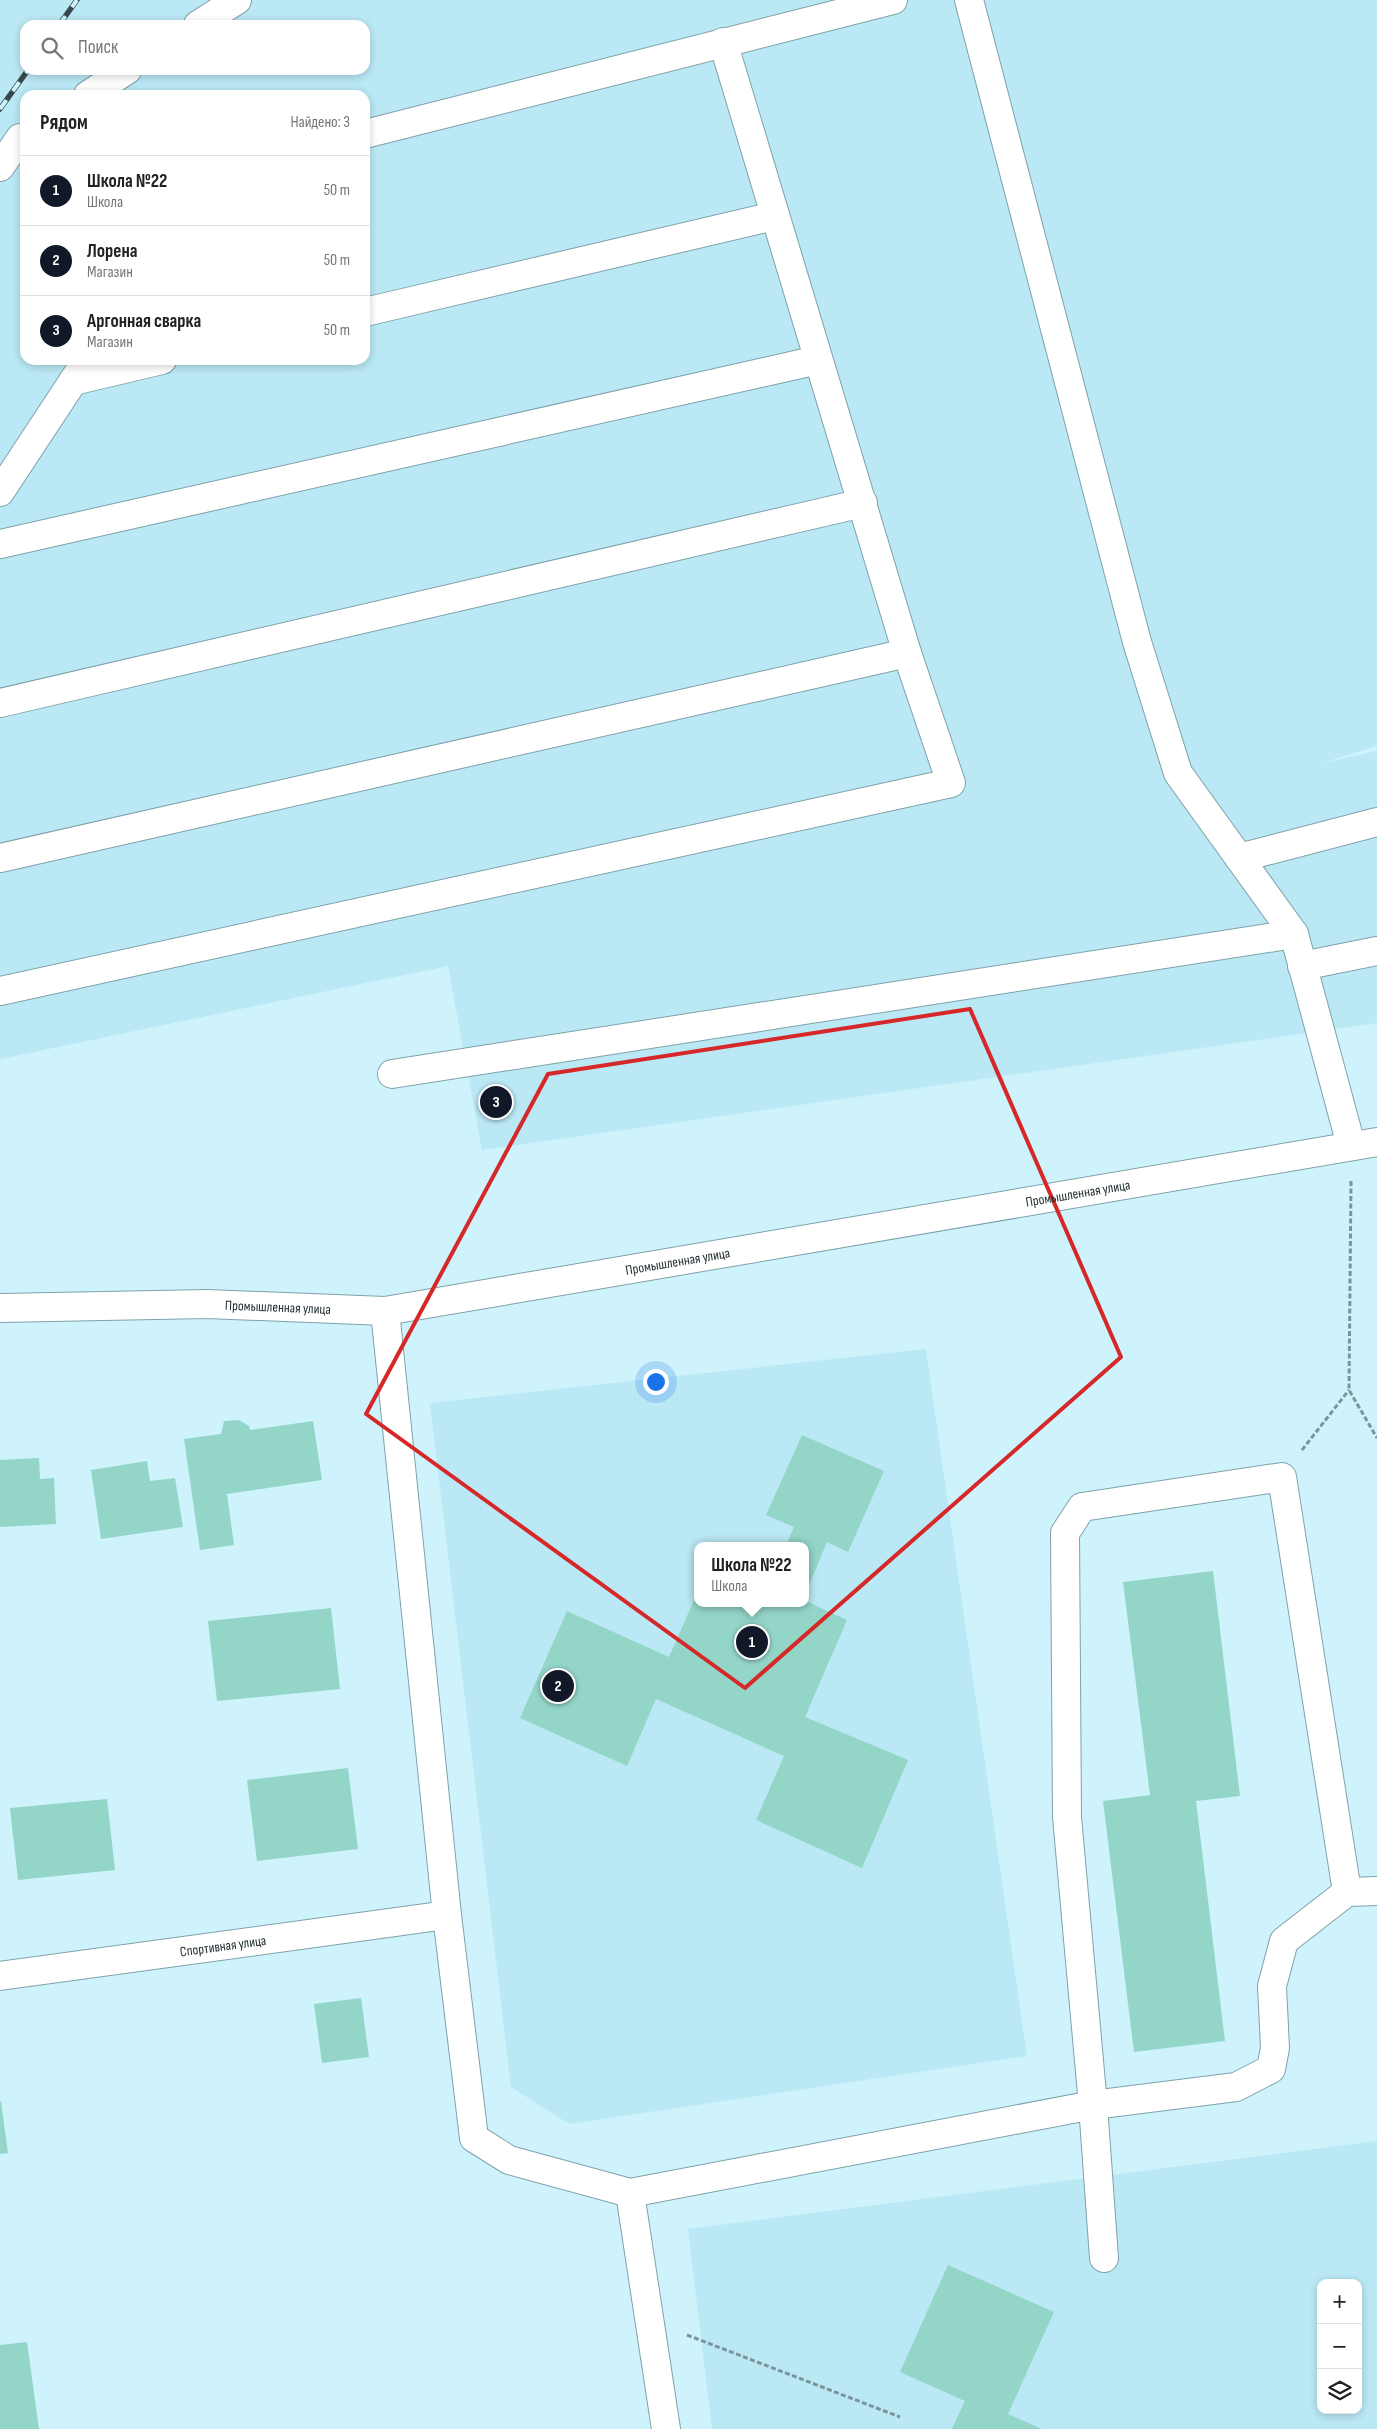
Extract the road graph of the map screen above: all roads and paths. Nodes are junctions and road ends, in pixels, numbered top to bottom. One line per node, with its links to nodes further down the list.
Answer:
1 (237, 0): 4 (lane)
2 (893, 0): 5 (lane)
3 (969, 0): 23 (lane)
4 (206, 20)
5 (723, 42): 8 (lane); 11 (lane)
6 (119, 75): 7 (lane)
7 (96, 90)
8 (370, 133)
9 (15, 138): 10 (lane)
10 (0, 168)
11 (774, 216): 12 (lane); 13 (lane)
12 (370, 311)
13 (818, 360): 17 (lane); 18 (lane)
14 (121, 365): 15 (lane)
15 (80, 370): 16 (lane)
16 (0, 492)
17 (863, 502): 19 (lane); 20 (lane)
18 (0, 544)
19 (908, 653): 22 (lane); 27 (lane)
20 (0, 703)
21 (1377, 822): 23 (lane)
22 (0, 858)
23 (1239, 858): 24 (lane)
24 (1294, 934): 26 (lane); 28 (lane)
25 (1377, 952): 26 (lane)
26 (1302, 966): 29 (lane)
27 (0, 991)
28 (392, 1074)
29 (1364, 1144): 31 (lane, Промышленная улица); 32 (path)
30 (0, 1308): 31 (lane, Промышленная улица)
31 (385, 1310): 37 (lane)
32 (1349, 1390): 33 (path); 34 (path)
33 (1377, 1438)
34 (1282, 1477): 36 (lane); 39 (lane)
35 (1377, 1890): 36 (lane)
36 (1347, 1892): 39 (lane)
37 (447, 1915): 38 (lane, Спортивная улица); 40 (lane)
38 (0, 1976)
39 (1093, 2106): 40 (lane); 41 (lane)
40 (630, 2193): 42 (lane)
41 (1104, 2258)
42 (649, 2321): 43 (path); 44 (lane)
43 (900, 2417)
44 (666, 2429)

